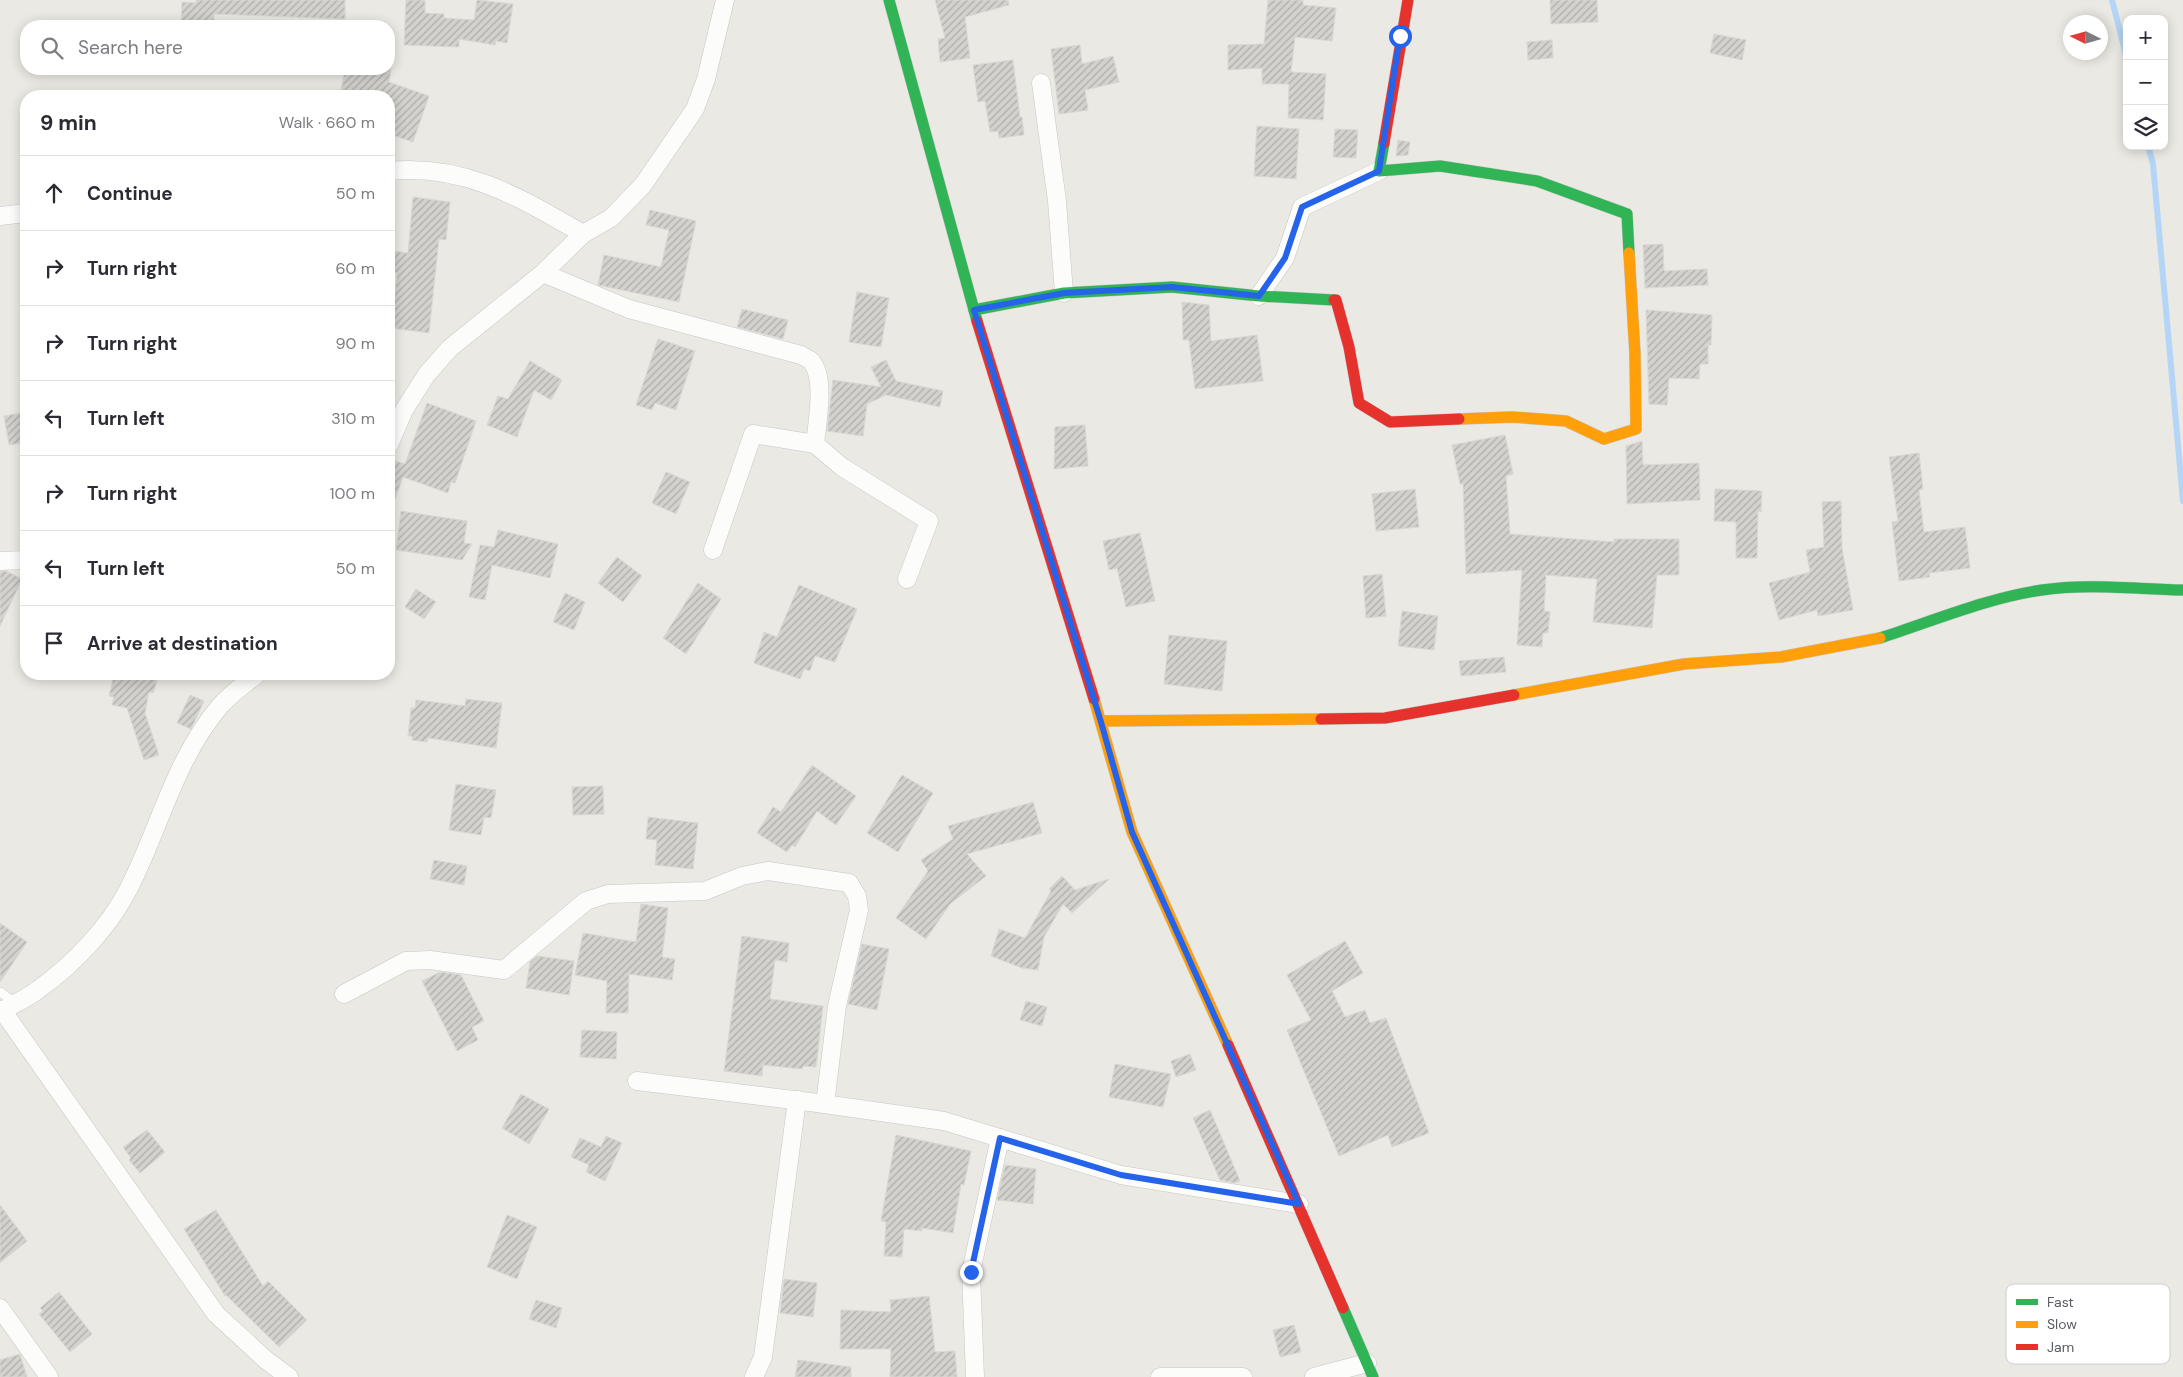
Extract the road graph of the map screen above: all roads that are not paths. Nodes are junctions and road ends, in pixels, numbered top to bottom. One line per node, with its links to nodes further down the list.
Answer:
1 (725, 0): 9 (street)
2 (889, 0): 13 (street)
3 (1408, 0): 6 (street)
4 (1041, 83): 11 (street)
5 (395, 171): 9 (street)
6 (1379, 171): 12 (street); 12 (street)
7 (20, 214): 8 (street)
8 (0, 216)
9 (583, 234): 10 (street)
10 (543, 273): 14 (street); 15 (street)
11 (1064, 293): 12 (street); 13 (street)
12 (1259, 296)
13 (974, 310): 22 (street)
14 (395, 431)
15 (815, 444): 16 (street); 19 (street)
16 (714, 550)
17 (20, 560): 18 (street)
18 (0, 561)
19 (907, 579)
20 (2183, 590): 22 (street)
21 (250, 680): 25 (street)
22 (1101, 722): 30 (street)
23 (0, 992): 25 (lane)
24 (344, 994): 28 (street)
25 (6, 1008): 35 (street)
26 (637, 1081): 27 (street)
27 (797, 1100): 28 (street); 36 (street)
28 (825, 1104): 29 (street)
29 (1000, 1138): 30 (street); 37 (street)
30 (1299, 1204): 33 (street)
31 (0, 1308): 32 (street)
32 (6, 1326): 34 (street)
33 (1370, 1370): 40 (street)
34 (49, 1377)
35 (289, 1377)
36 (754, 1377)
37 (975, 1377)
38 (1160, 1377): 39 (street)
39 (1243, 1377)
40 (1314, 1377)

